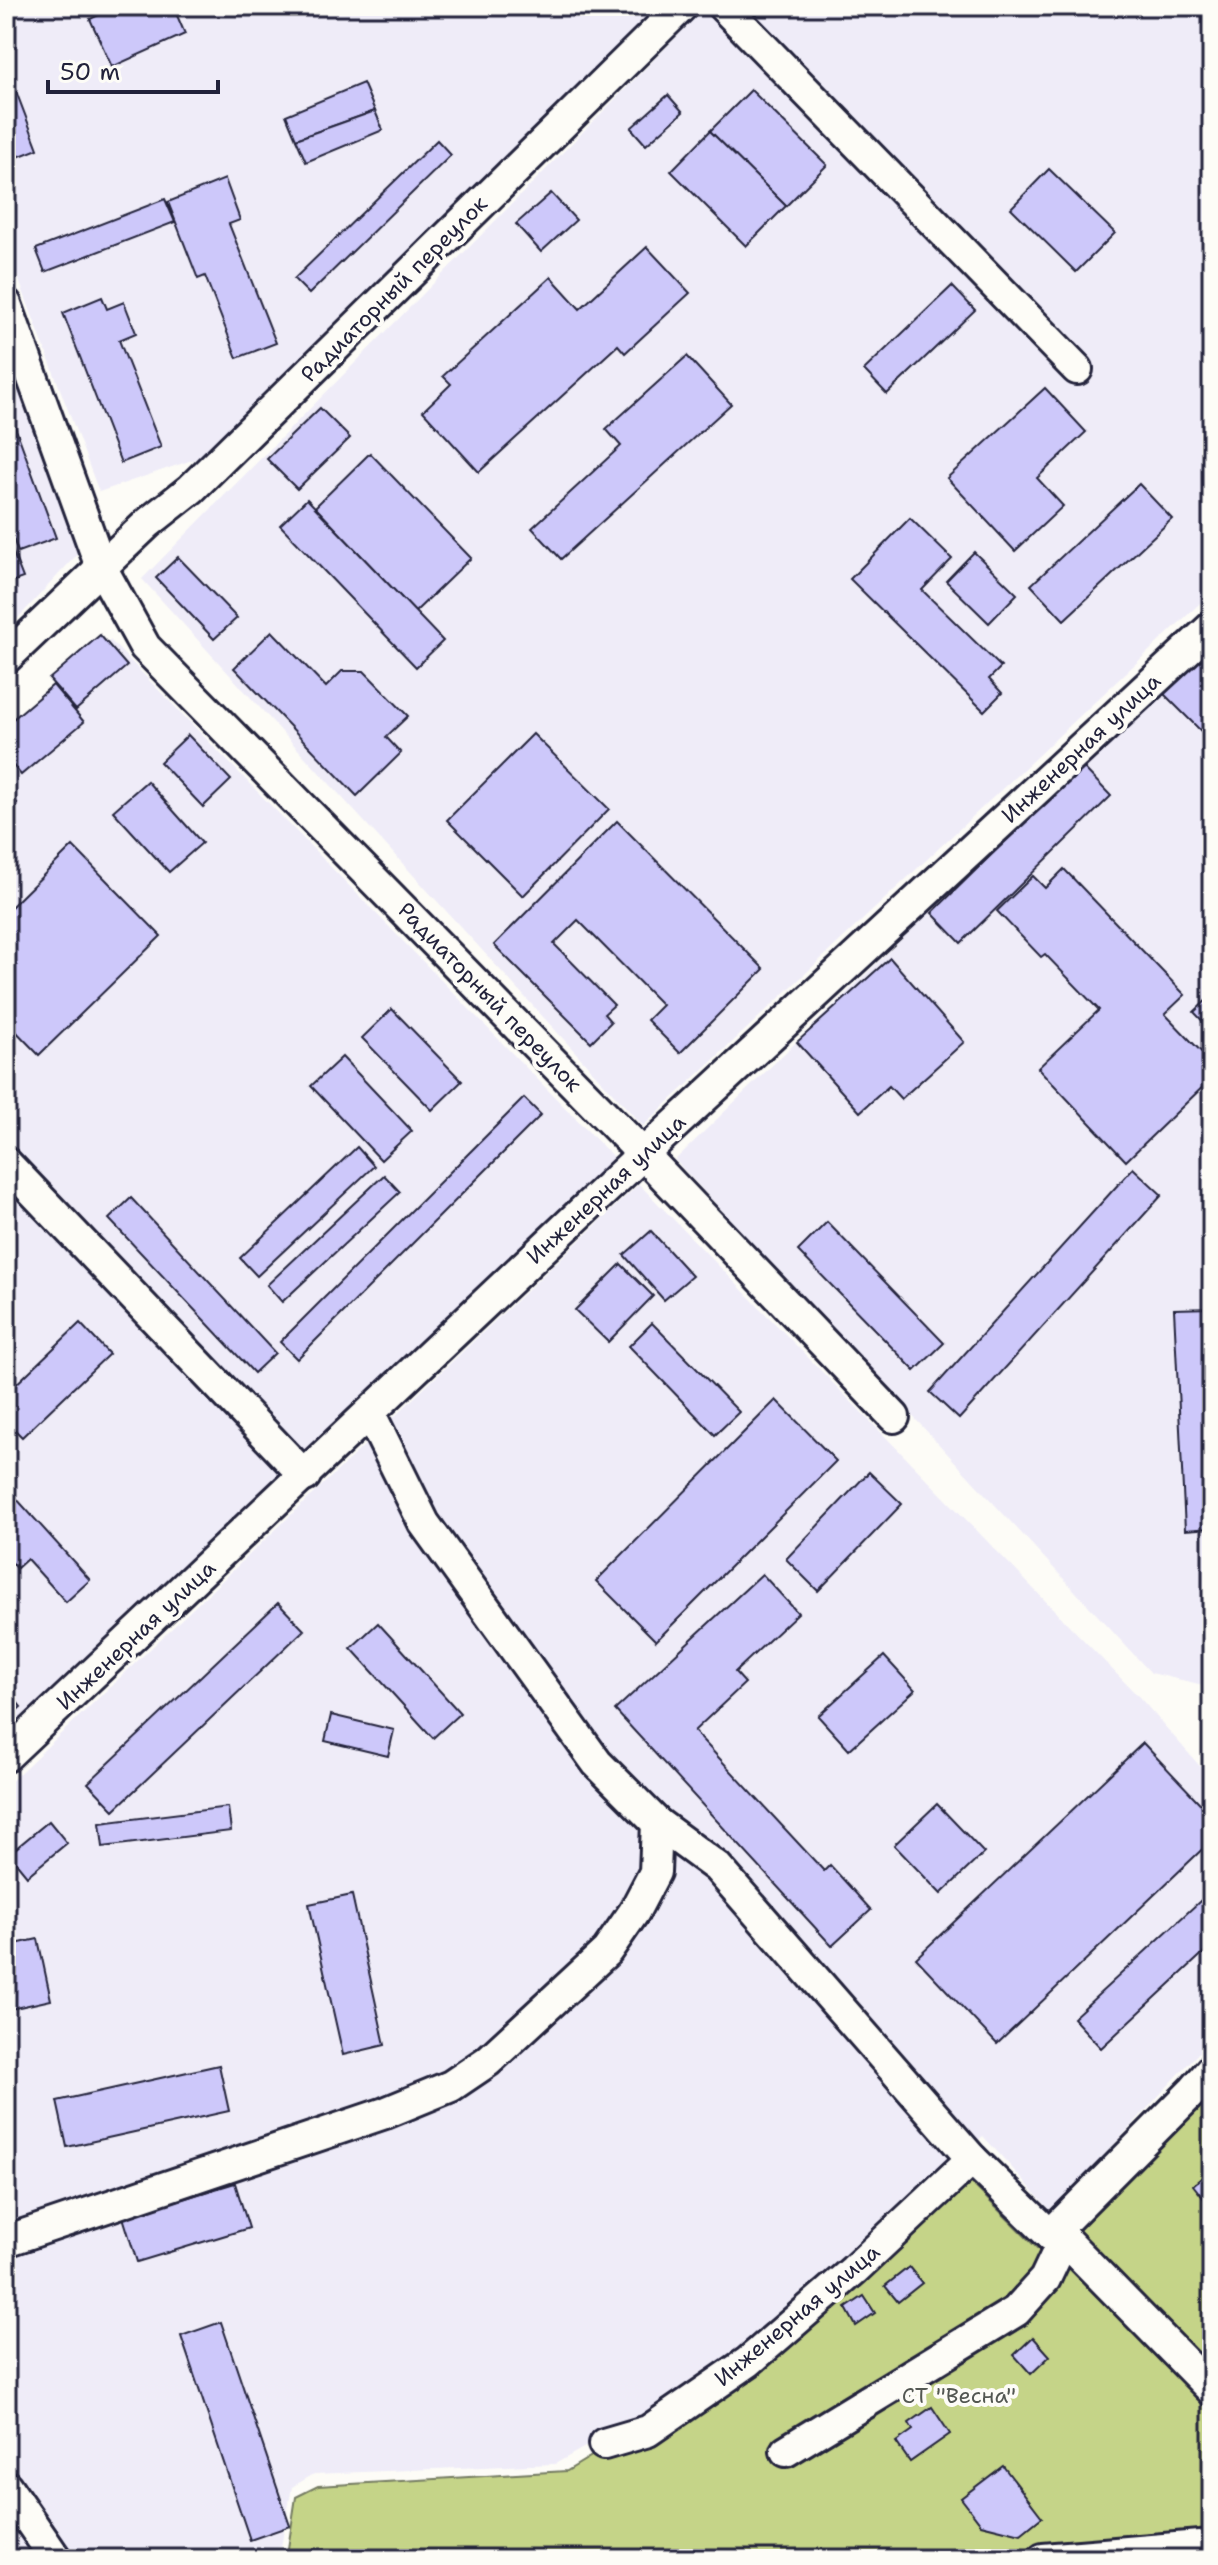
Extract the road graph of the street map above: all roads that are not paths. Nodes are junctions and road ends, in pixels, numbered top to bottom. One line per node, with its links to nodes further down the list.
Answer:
1 (682, 6): 5 (street, Радиаторный переулок)
2 (723, 6): 4 (street)
3 (6, 304): 5 (street, Радиаторный переулок)
4 (1077, 369)
5 (101, 567): 7 (street, Радиаторный переулок); 8 (street, Радиаторный переулок)
6 (1212, 627): 8 (street, Инженерная улица)
7 (6, 658)
8 (643, 1154): 10 (street, Инженерная улица); 11 (street, Радиаторный переулок)
9 (6, 1163): 12 (street)
10 (370, 1414): 12 (street, Инженерная улица); 14 (street)
11 (894, 1417)
12 (305, 1476): 13 (street, Инженерная улица)
13 (6, 1756)
14 (657, 1823): 16 (street); 18 (street)
15 (1206, 2086): 17 (street)
16 (972, 2159): 17 (street); 20 (street, Инженерная улица)
17 (1057, 2237): 19 (street); 21 (street)
18 (6, 2241)
19 (1212, 2390)
20 (604, 2444)
21 (786, 2451)
22 (6, 2486): 24 (street)
23 (1212, 2545): 25 (street)
24 (56, 2559)
25 (1043, 2559)

